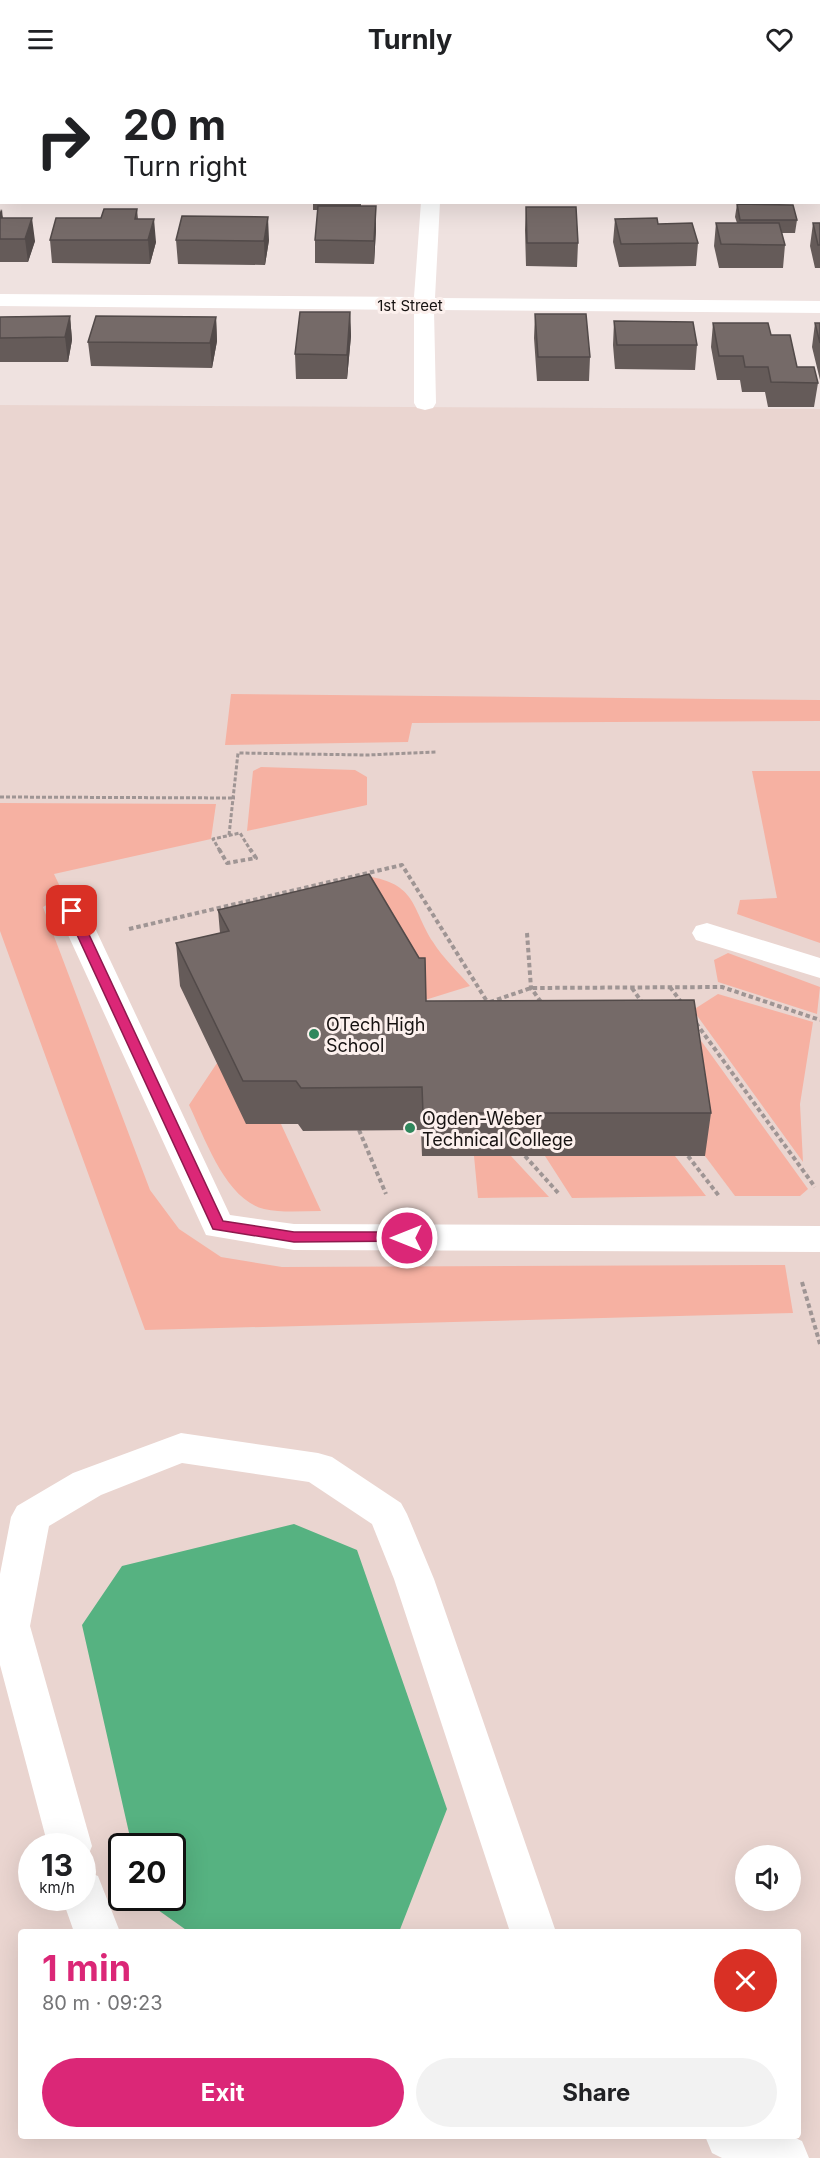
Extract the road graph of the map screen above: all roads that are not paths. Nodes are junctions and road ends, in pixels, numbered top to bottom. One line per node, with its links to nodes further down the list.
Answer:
1 (430, 204): 3 (street)
2 (0, 300): 3 (street, 1st Street)
3 (424, 305): 4 (street, 1st Street); 5 (street)
4 (820, 307)
5 (425, 403)
6 (72, 911): 9 (street)
7 (707, 933): 8 (street)
8 (820, 968)
9 (820, 1239)
10 (66, 1833): 13 (street)
11 (89, 1911): 12 (street)
12 (96, 1929)
13 (532, 1929)
14 (736, 2139): 15 (street)
15 (785, 2158)

